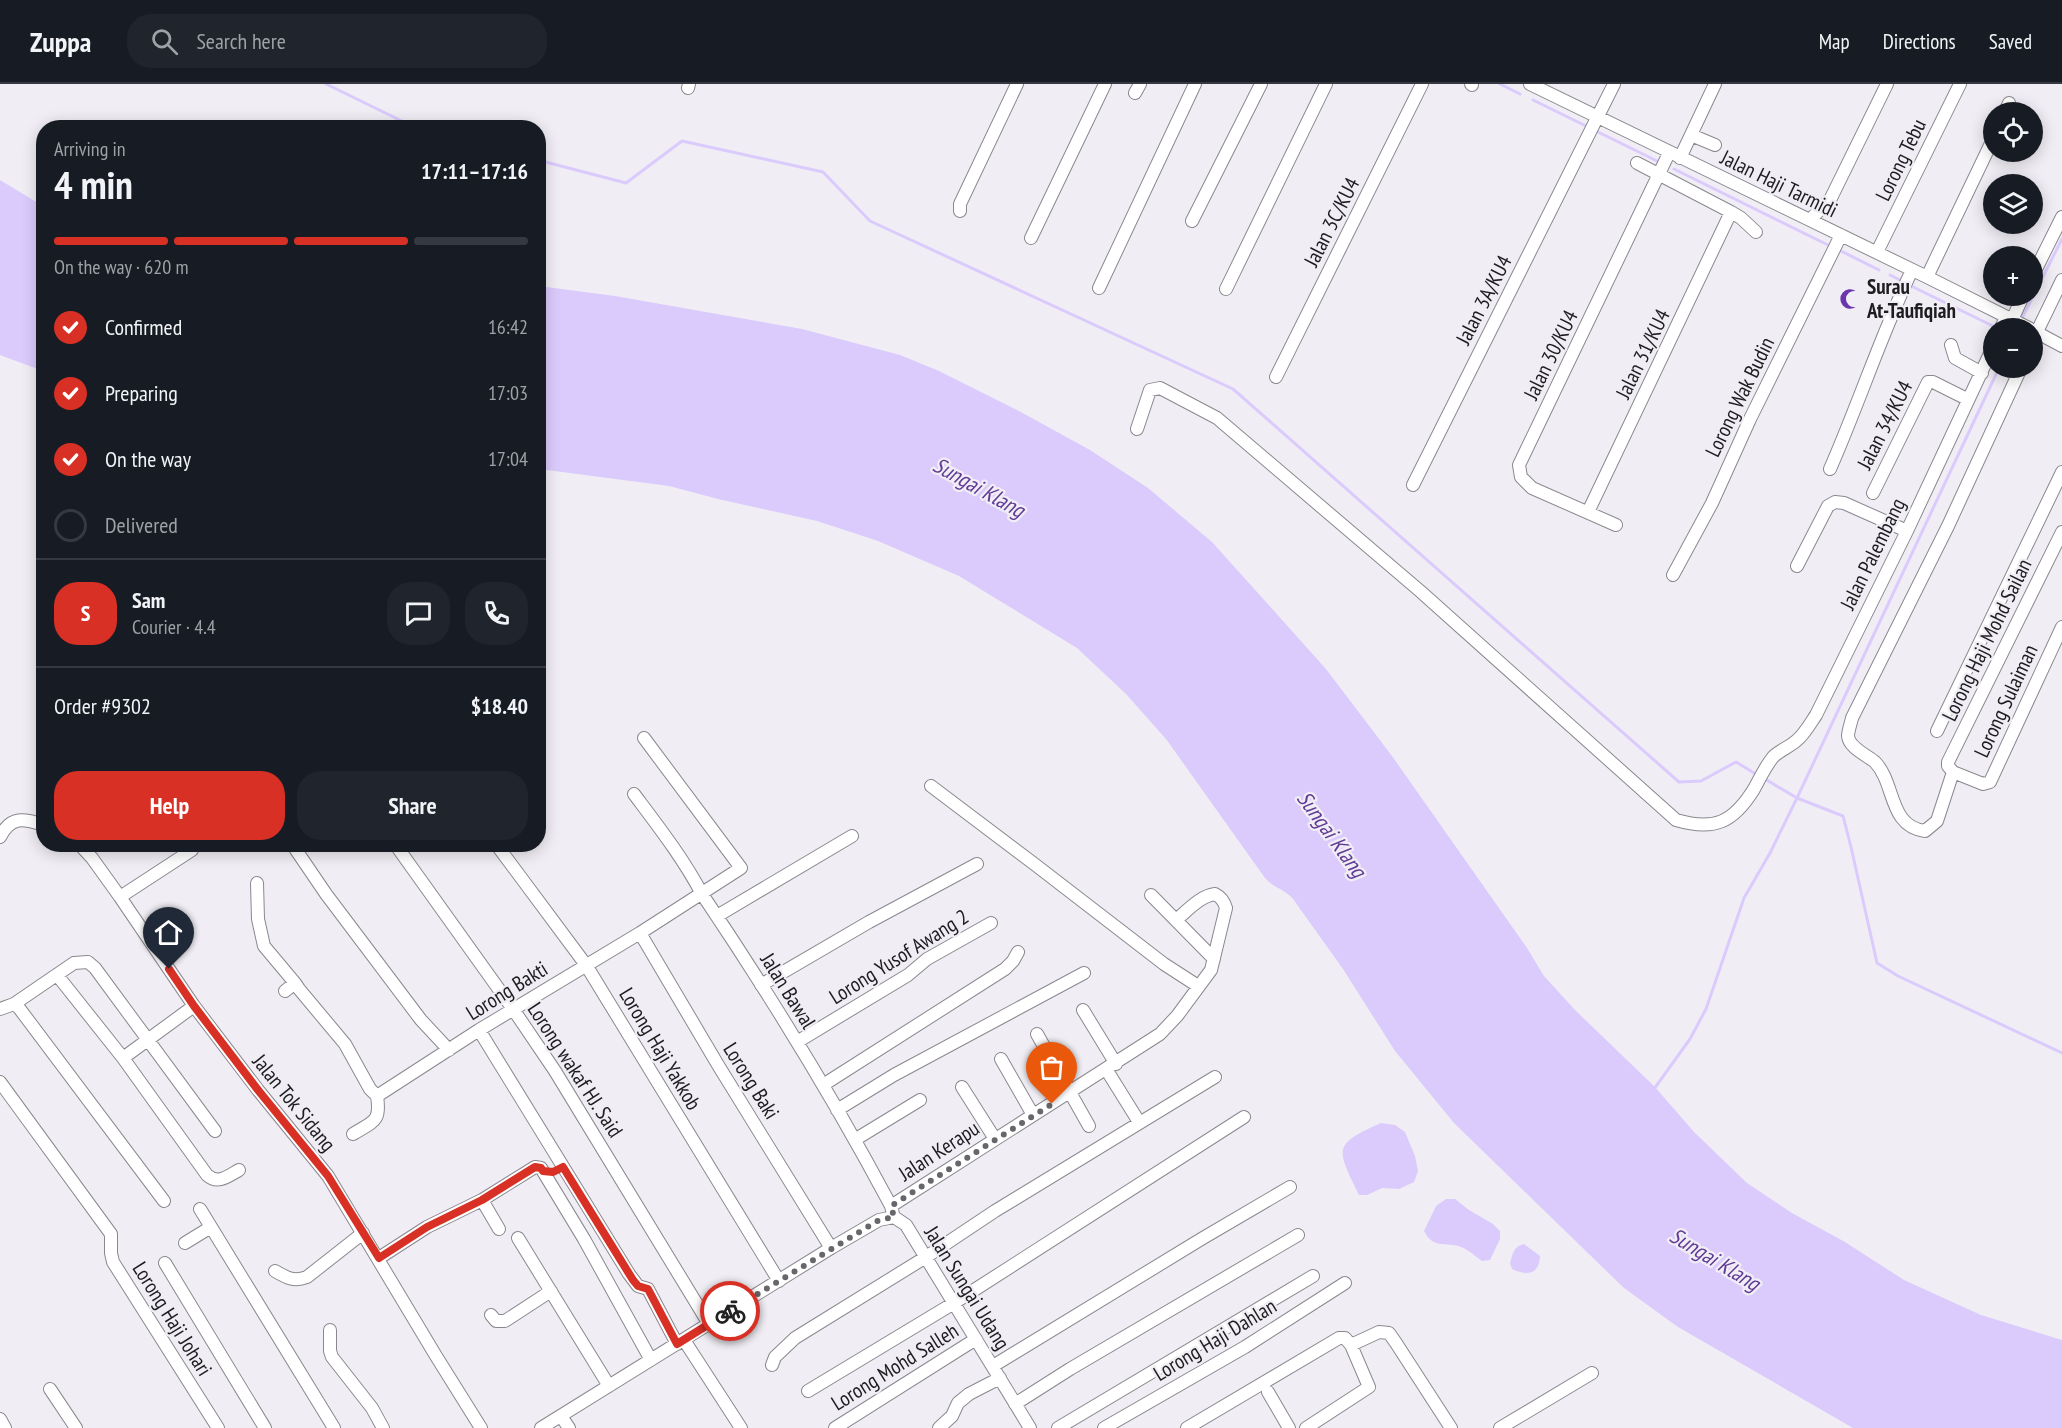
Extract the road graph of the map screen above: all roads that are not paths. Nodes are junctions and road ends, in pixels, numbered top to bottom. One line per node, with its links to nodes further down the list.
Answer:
1 (1017, 84): 19 (street)
2 (1105, 84): 26 (street)
3 (1195, 84): 32 (street)
4 (1261, 84): 23 (street)
5 (1326, 84): 33 (street)
6 (1422, 84): 40 (street, Jalan 3C/KU4)
7 (1530, 84): 12 (street, Jalan Haji Tarmidi)
8 (1614, 84): 12 (street, Jalan 3A/KU4)
9 (1715, 84): 13 (street, Jalan 30/KU4)
10 (1887, 84): 22 (street)
11 (1960, 84): 27 (street, Lorong Tebu)
12 (1593, 125): 15 (street, Jalan Haji Tarmidi); 46 (street, Jalan 3A/KU4)
13 (1690, 135): 14 (street); 15 (street, Jalan 30/KU4)
14 (1715, 145)
15 (1674, 155): 18 (street, Jalan 30/KU4); 22 (street, Jalan Haji Tarmidi)
16 (1983, 160): 30 (street)
17 (1637, 163): 18 (street)
18 (1660, 175): 20 (street); 48 (street, Jalan 30/KU4)
19 (960, 211)
20 (1731, 212): 24 (street); 48 (street, Jalan 31/KU4)
21 (2062, 217): 28 (street)
22 (1810, 220): 25 (street, Jalan Haji Tarmidi)
23 (1192, 221)
24 (1756, 232)
25 (1841, 235): 27 (street, Jalan Haji Tarmidi); 53 (street, Lorong Wak Budin)
26 (1031, 237)
27 (1876, 252): 29 (street, Jalan Haji Tarmidi)
28 (2043, 255)
29 (1912, 270): 30 (street, Jalan Haji Tarmidi); 44 (street)
30 (1927, 277): 34 (street, Jalan Haji Tarmidi)
31 (2062, 279): 35 (street)
32 (1099, 288)
33 (1226, 289)
34 (2002, 318)
35 (2041, 318)
36 (2043, 337): 38 (street, Jalan Haji Tarmidi)
37 (1950, 345): 39 (street)
38 (2062, 346)
39 (1982, 373): 42 (street, Jalan Palembang)
40 (1276, 377)
41 (2016, 378): 57 (street, Lorong Haji Mohd Sailan)
42 (1967, 399): 47 (street, Jalan 34/KU4); 50 (street, Jalan Palembang)
43 (1137, 429): 50 (street, Jalan Palembang)
44 (1830, 469)
45 (2062, 472): 55 (street)
46 (1413, 485)
47 (1873, 493)
48 (1588, 512): 49 (street, Jalan 30/KU4)
49 (1616, 525)
50 (1907, 531): 52 (street)
51 (2062, 532): 57 (street, Lorong Haji Mohd Sailan)
52 (1797, 566)
53 (1673, 576)
54 (2062, 627): 57 (street, Lorong Sulaiman)
55 (1936, 731)
56 (644, 738): 70 (street, Lorong Bakti)
57 (1951, 769)
58 (930, 786): 84 (street)
59 (634, 794): 70 (street, Jalan Bawal)
60 (36, 823): 61 (street)
61 (2, 830)
62 (852, 836): 73 (street)
63 (90, 852): 72 (street, Jalan Tok Sidang)
64 (189, 852): 72 (street)
65 (297, 852): 95 (street)
66 (401, 852): 89 (street, Lorong wakaf HJ. Said)
67 (502, 852): 79 (street, Lorong Haji Yakkob)
68 (976, 864): 83 (street)
69 (257, 884): 82 (street)
70 (702, 894): 73 (street, Jalan Bawal); 76 (street, Lorong Bakti)
71 (1151, 895): 74 (street)
72 (120, 897): 87 (street, Jalan Tok Sidang)
73 (717, 916): 83 (street, Jalan Bawal)
74 (1176, 920): 78 (street); 78 (street, Jalan Kerapu)
75 (991, 923): 94 (street, Lorong Yusof Awang 2)
76 (640, 933): 79 (street, Lorong Bakti); 129 (street, Lorong Baki)
77 (1018, 952): 101 (street)
78 (1214, 959): 84 (street, Jalan Kerapu)
79 (586, 965): 89 (street, Lorong Bakti); 135 (street, Lorong Haji Yakkob)
80 (1084, 973): 106 (street)
81 (57, 975): 86 (street); 93 (street); 96 (street)
82 (295, 983): 85 (street); 104 (street)
83 (761, 985): 94 (street, Jalan Bawal)
84 (1196, 990): 98 (street, Jalan Kerapu)
85 (285, 991)
86 (14, 1004): 88 (street); 120 (street)
87 (194, 1006): 93 (street); 125 (street, Jalan Tok Sidang)
88 (0, 1009)
89 (513, 1009): 91 (street, Lorong Bakti); 140 (street, Lorong wakaf HJ. Said)
90 (1083, 1010): 98 (street)
91 (479, 1030): 95 (street, Lorong Bakti); 115 (street)
92 (1037, 1034): 103 (street)
93 (147, 1039): 96 (street); 111 (street)
94 (797, 1042): 101 (street, Jalan Bawal)
95 (449, 1050): 104 (street, Lorong Bakti)
96 (123, 1058): 116 (street)
97 (1000, 1059): 107 (street)
98 (1111, 1066): 103 (street, Jalan Kerapu); 109 (street)
99 (1215, 1077): 109 (street)
100 (0, 1082): 159 (street, Lorong Haji Johari)
101 (823, 1085): 106 (street, Jalan Bawal)
102 (962, 1087): 114 (street)
103 (1070, 1092): 107 (street, Jalan Kerapu); 110 (street)
104 (377, 1096): 112 (street)
105 (920, 1100): 113 (street)
106 (837, 1110): 113 (street, Jalan Bawal)
107 (1033, 1115): 114 (street, Jalan Kerapu)
108 (1244, 1117): 138 (street)
109 (1139, 1122): 130 (street)
110 (1089, 1126)
111 (215, 1131)
112 (353, 1134)
113 (856, 1139): 122 (street, Jalan Bawal)
114 (995, 1139): 122 (street, Jalan Kerapu)
115 (563, 1167): 117 (street); 143 (street)
116 (239, 1170)
117 (543, 1171): 119 (street); 145 (street)
118 (1290, 1187): 147 (street)
119 (482, 1200): 124 (street); 131 (street)
120 (164, 1201)
121 (200, 1209): 123 (street)
122 (892, 1211): 129 (street, Jalan Sungai Udang); 130 (street, Jalan Sungai Udang)
123 (211, 1227): 128 (street); 161 (street)
124 (499, 1229)
125 (363, 1233): 131 (street, Jalan Tok Sidang); 133 (street)
126 (1298, 1235): 154 (street)
127 (518, 1238): 137 (street)
128 (185, 1243)
129 (831, 1248): 135 (street, Jalan Sungai Udang)
130 (926, 1257): 138 (street, Jalan Sungai Udang); 146 (street)
131 (379, 1258): 163 (street, Jalan Tok Sidang)
132 (165, 1263): 160 (street)
133 (275, 1271)
134 (1313, 1276): 170 (street)
135 (778, 1281): 140 (street, Jalan Sungai Udang)
136 (1345, 1283): 171 (street, Lorong Haji Dahlan)
137 (551, 1291): 139 (street); 150 (street)
138 (954, 1303): 142 (street, Jalan Sungai Udang); 152 (street)
139 (491, 1315)
140 (710, 1324): 143 (street, Jalan Sungai Udang)
141 (330, 1330): 162 (street)
142 (976, 1339): 147 (street, Jalan Sungai Udang); 167 (street, Lorong Mohd Salleh)
143 (681, 1342): 145 (street, Jalan Sungai Udang); 166 (street)
144 (1351, 1345): 172 (street); 174 (street); 175 (street)
145 (651, 1360): 150 (street, Jalan Sungai Udang)
146 (772, 1365)
147 (993, 1366): 149 (street, Jalan Sungai Udang)
148 (1592, 1373): 176 (street)
149 (999, 1378): 154 (street, Jalan Sungai Udang); 168 (street)
150 (609, 1386): 155 (street, Jalan Sungai Udang)
151 (50, 1389): 158 (street)
152 (808, 1391)
153 (1268, 1392): 173 (street)
154 (1015, 1404): 169 (street, Jalan Sungai Udang)
155 (561, 1416): 164 (street, Jalan Sungai Udang); 165 (street)
156 (0, 1419): 157 (street)
157 (5, 1428)
158 (76, 1428)
159 (218, 1428)
160 (265, 1428)
161 (334, 1428)
162 (383, 1428)
163 (481, 1428)
164 (541, 1428)
165 (569, 1428)
166 (741, 1428)
167 (835, 1428)
168 (939, 1428)
169 (1030, 1428)
170 (1058, 1428)
171 (1104, 1428)
172 (1187, 1428)
173 (1289, 1428)
174 (1306, 1428)
175 (1451, 1428)
176 (1500, 1428)

